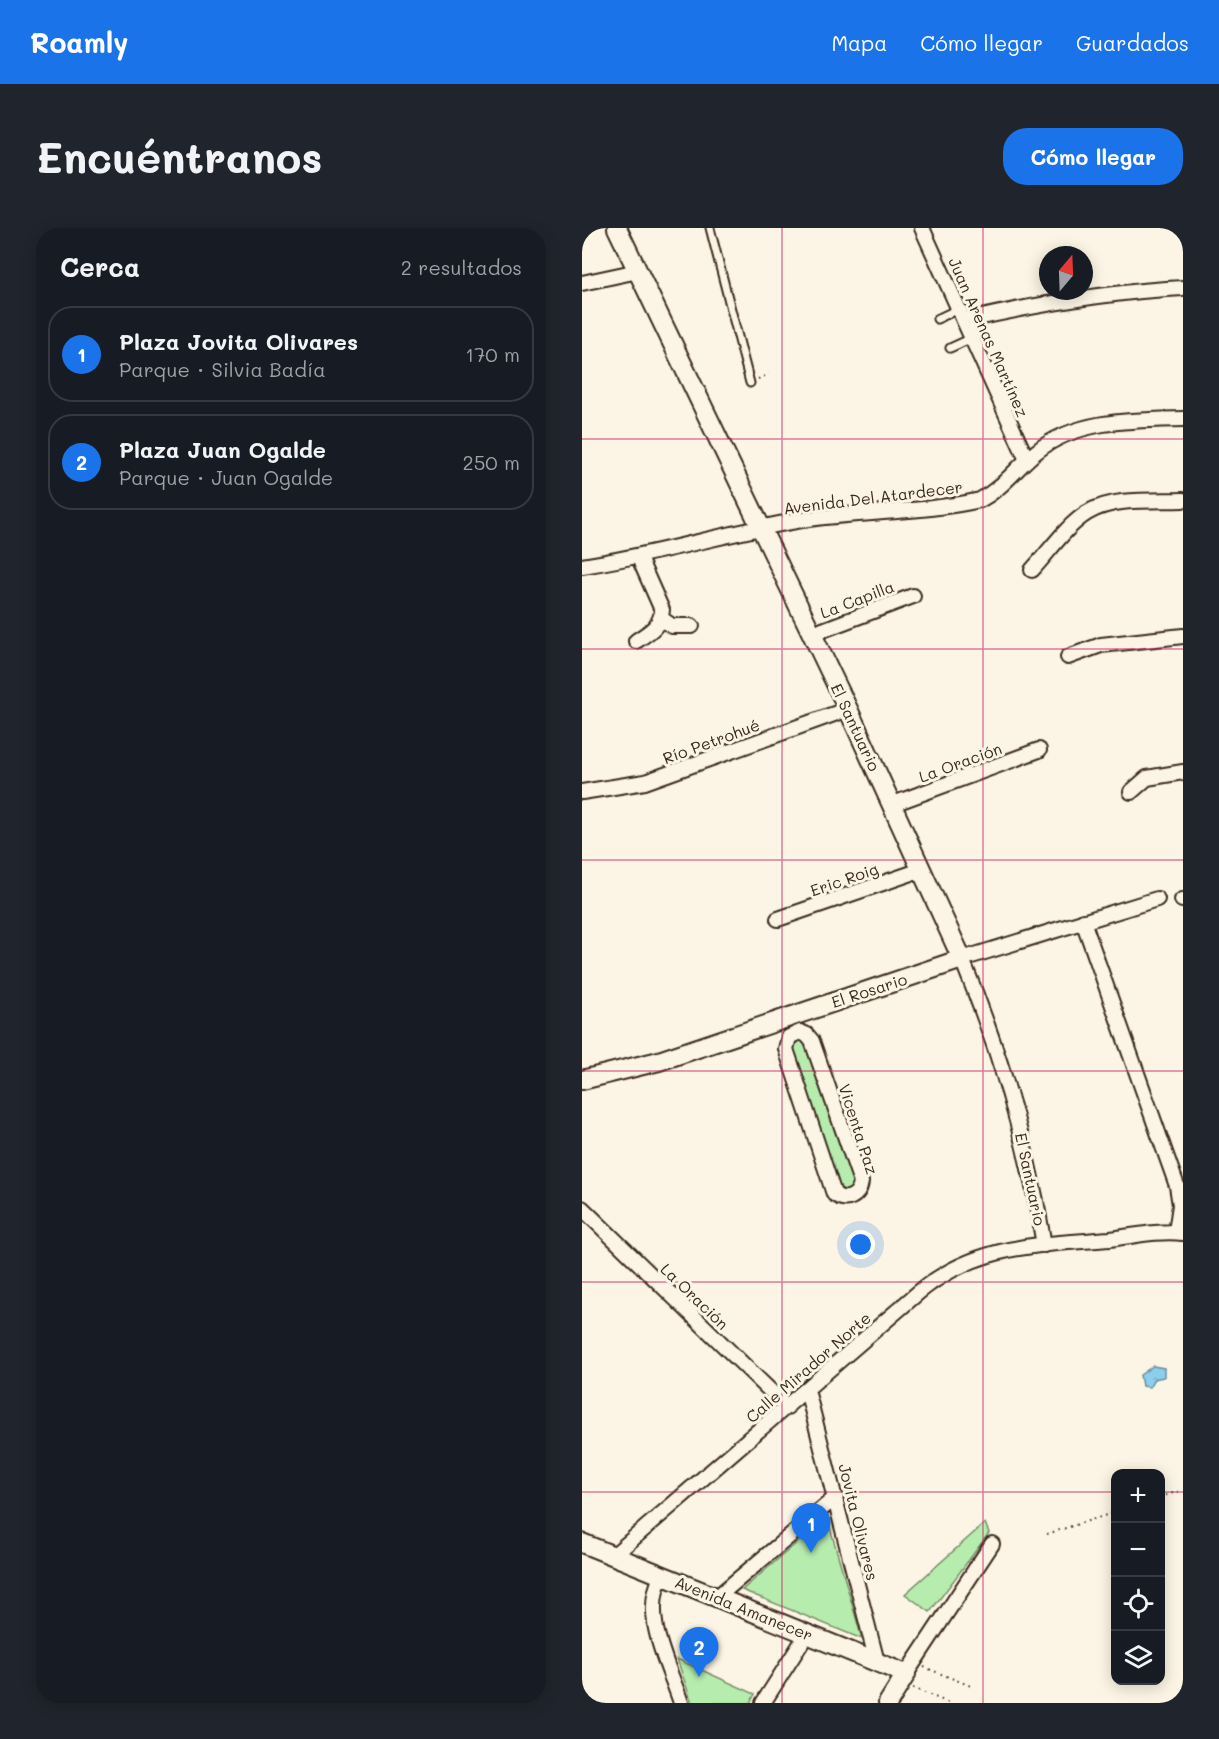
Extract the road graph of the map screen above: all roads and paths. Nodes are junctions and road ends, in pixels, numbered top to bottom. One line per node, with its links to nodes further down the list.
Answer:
1 (617, 228): 4 (street, El Santuario)
2 (710, 228): 11 (lane)
3 (921, 228): 7 (street, Juan Arenas Martínez)
4 (638, 271): 5 (street); 15 (street, El Santuario)
5 (582, 282)
6 (1183, 288): 7 (street)
7 (961, 315): 8 (lane); 9 (street, Juan Arenas Martínez)
8 (937, 319)
9 (972, 338): 10 (lane); 13 (street, Juan Arenas Martínez)
10 (950, 348)
11 (750, 383)
12 (1183, 419): 13 (street, Avenida Del Atardecer)
13 (1027, 460): 15 (street, Avenida Del Atardecer)
14 (1183, 500): 18 (street)
15 (759, 527): 16 (street, Avenida Del Atardecer); 22 (street, El Santuario)
16 (639, 558): 17 (street, Avenida Del Atardecer); 20 (street)
17 (582, 566)
18 (1032, 570)
19 (913, 596): 22 (street, La Capilla)
20 (662, 619): 21 (street); 24 (street)
21 (692, 626)
22 (812, 634): 26 (street, El Santuario)
23 (1183, 636): 25 (street)
24 (636, 641)
25 (1068, 657)
26 (848, 709): 29 (street, Río Petrohué); 31 (street, El Santuario)
27 (1039, 750): 31 (street, La Oración)
28 (1183, 772): 30 (street)
29 (582, 792)
30 (1131, 792)
31 (893, 804): 32 (street, El Santuario)
32 (921, 870): 34 (street, Eric Roig); 36 (street, El Santuario)
33 (1157, 899): 35 (street, El Rosario)
34 (777, 919)
35 (1083, 921): 36 (street, El Rosario); 40 (street)
36 (962, 959): 37 (street, El Rosario); 41 (street, El Santuario)
37 (793, 1024): 37 (street, Vicenta Paz); 38 (street, El Rosario)
38 (582, 1080)
39 (582, 1208): 43 (street, La Oración)
40 (1180, 1233): 41 (street, Calle Mirador Norte)
41 (1044, 1245): 42 (street, Calle Mirador Norte)
42 (807, 1390): 43 (street, Calle Mirador Norte); 46 (street, Jovita Olivares)
43 (787, 1407): 51 (street, Calle Mirador Norte)
44 (1183, 1490): 45 (path)
45 (1165, 1496)
46 (836, 1497): 53 (street); 55 (street, Jovita Olivares)
47 (1111, 1514): 48 (path)
48 (1047, 1534)
49 (582, 1543): 51 (street, Avenida Amanecer)
50 (992, 1544): 56 (street)
51 (614, 1555): 52 (street, Avenida Amanecer)
52 (662, 1575): 53 (street, Avenida Amanecer); 57 (street)
53 (717, 1597): 54 (street, Avenida Amanecer)
54 (807, 1634): 55 (street, Avenida Amanecer); 58 (street)
55 (878, 1662): 56 (street, Avenida Amanecer)
56 (906, 1674): 59 (street)
57 (681, 1703)
58 (763, 1703)
59 (888, 1703)

